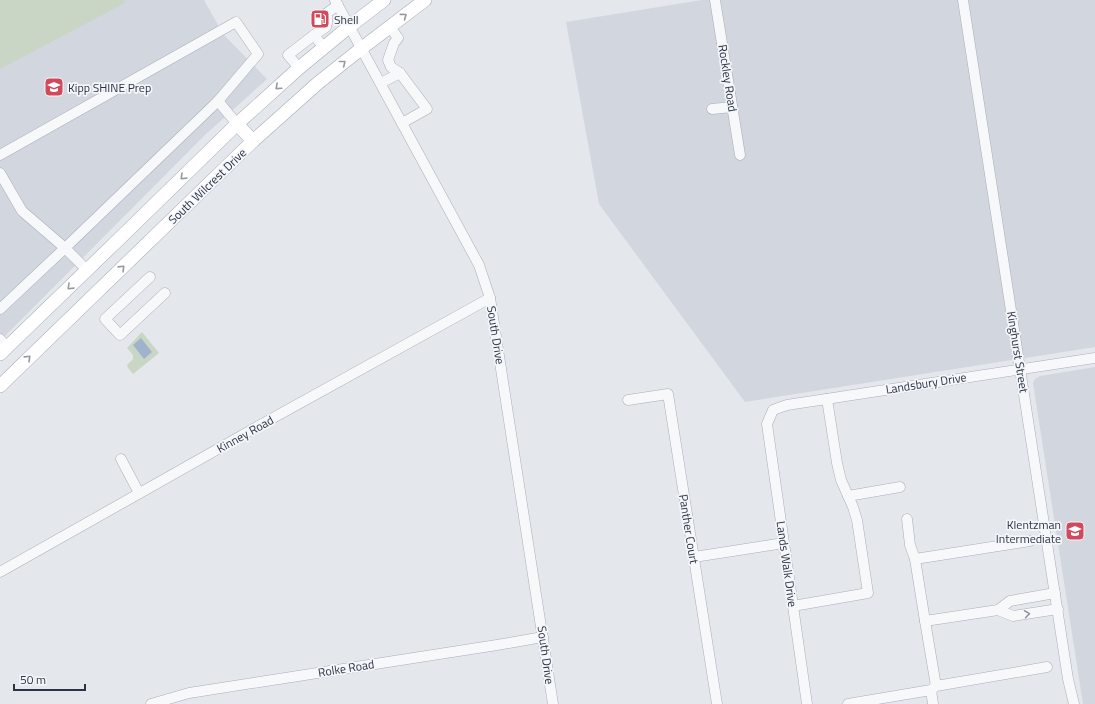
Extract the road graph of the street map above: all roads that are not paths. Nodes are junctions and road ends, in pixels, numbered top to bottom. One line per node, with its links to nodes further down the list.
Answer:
1 (384, 0): 6 (main road, South Wilcrest Drive)
2 (426, 0): 7 (main road, South Wilcrest Drive, one-way to 2)
3 (715, 0): 15 (street, Rockley Road)
4 (963, 0): 35 (street, Kinghurst Street)
5 (337, 3): 6 (street, South Drive); 8 (street)
6 (350, 26): 9 (main road, South Wilcrest Drive); 10 (street, South Drive)
7 (390, 27): 10 (main road, South Wilcrest Drive); 12 (street)
8 (314, 35): 9 (street); 11 (street)
9 (324, 48): 11 (main road, South Wilcrest Drive)
10 (362, 48): 13 (street, South Drive); 19 (main road, South Wilcrest Drive, one-way to 10)
11 (299, 68): 18 (main road, South Wilcrest Drive, one-way to 18)
12 (400, 73): 13 (street); 17 (street)
13 (381, 83): 17 (street, South Drive)
14 (218, 101): 18 (street); 20 (street); 25 (street)
15 (732, 107): 16 (street); 21 (street, Rockley Road)
16 (712, 110)
17 (402, 123): 29 (street, South Drive)
18 (237, 124): 19 (main road); 23 (main road, South Wilcrest Drive, one-way to 23)
19 (254, 140): 24 (main road, South Wilcrest Drive)
20 (0, 155)
21 (740, 155)
22 (0, 173): 25 (street)
23 (143, 215): 24 (main road); 26 (main road, South Wilcrest Drive)
24 (160, 231): 32 (main road, South Wilcrest Drive, one-way to 24)
25 (65, 248): 26 (street); 31 (street)
26 (87, 270): 30 (main road, South Wilcrest Drive, one-way to 30)
27 (150, 277): 28 (street)
28 (165, 293)
29 (490, 298): 42 (street, Kinney Road); 55 (street, South Drive)
30 (49, 307): 32 (main road); 33 (main road, South Wilcrest Drive)
31 (0, 309)
32 (65, 322): 36 (main road, South Wilcrest Drive, one-way to 32)
33 (2, 347)
34 (1095, 358): 35 (street, Landsbury Drive)
35 (1021, 369): 37 (street, Landsbury Drive); 50 (street, Kinghurst Street)
36 (0, 386)
37 (827, 399): 39 (street, Landsbury Drive); 43 (street)
38 (628, 400): 47 (street, Panther Court)
39 (767, 424): 46 (street, Lands Walk Drive)
40 (121, 460): 42 (street)
41 (900, 487): 43 (street)
42 (139, 493): 49 (street, Kinney Road)
43 (848, 496): 51 (street)
44 (907, 519): 48 (street)
45 (1030, 541): 48 (street)
46 (784, 543): 47 (street); 51 (street, Lands Walk Drive)
47 (694, 557): 60 (street, Panther Court)
48 (915, 559): 54 (street)
49 (0, 572)
50 (1055, 593): 52 (street, Kinghurst Street); 53 (street)
51 (793, 606): 61 (street, Lands Walk Drive)
52 (1058, 609): 53 (street, one-way to 52); 64 (street, Kinghurst Street)
53 (998, 610): 54 (street)
54 (925, 621): 57 (street)
55 (543, 637): 58 (street, Rolke Road); 59 (street, South Drive)
56 (1047, 666): 57 (street)
57 (934, 688): 62 (street); 63 (street)
58 (150, 704)
59 (553, 704)
60 (717, 704)
61 (807, 704)
62 (848, 704)
63 (933, 704)
64 (1074, 704)

